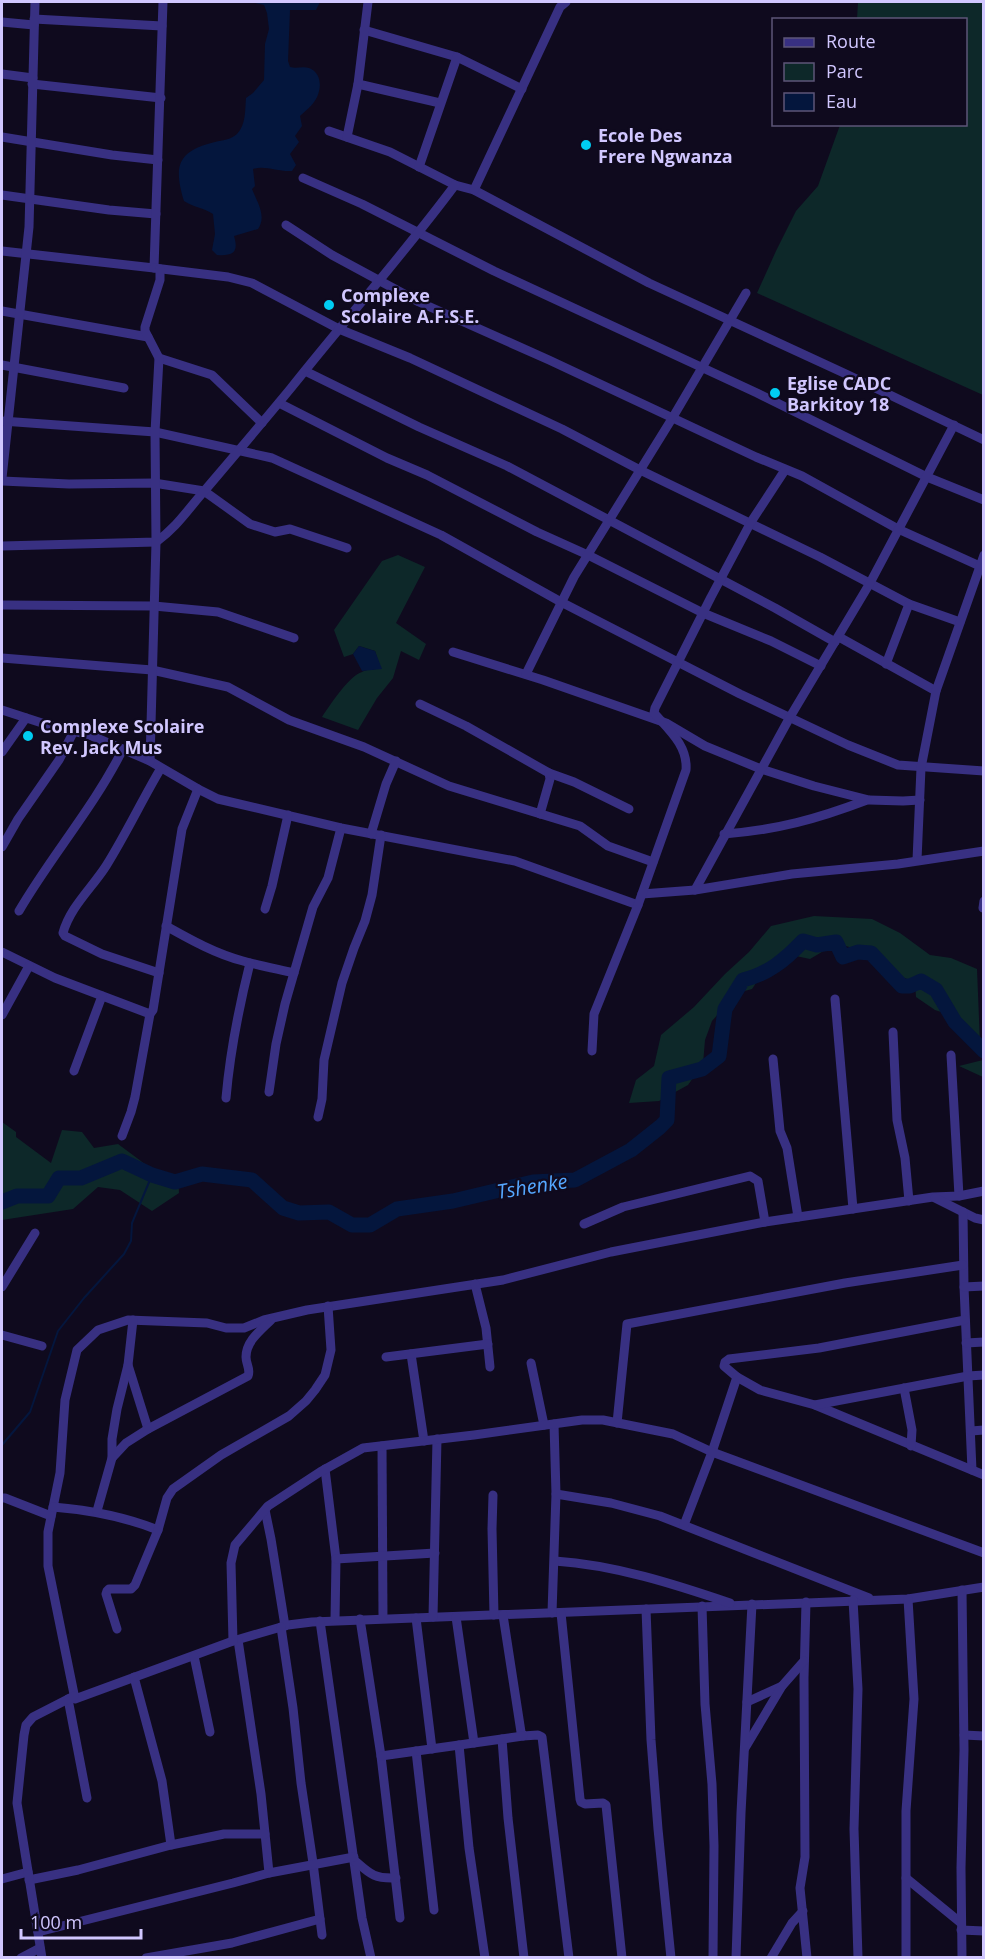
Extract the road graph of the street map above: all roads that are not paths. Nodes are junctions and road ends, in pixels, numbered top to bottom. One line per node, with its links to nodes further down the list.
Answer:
1 (35, 2): 6 (street)
2 (163, 2): 7 (street)
3 (368, 2): 8 (street)
4 (566, 2): 13 (street)
5 (2, 22): 6 (street)
6 (34, 22): 7 (street); 11 (street)
7 (162, 26): 14 (street)
8 (364, 30): 9 (street); 12 (street)
9 (457, 57): 13 (street); 15 (street)
10 (2, 74): 11 (street)
11 (32, 81): 14 (street); 19 (street)
12 (358, 84): 15 (street); 18 (street)
13 (522, 88): 24 (street)
14 (161, 98): 20 (street)
15 (440, 103): 21 (street)
16 (329, 130): 18 (street)
17 (2, 137): 19 (street)
18 (347, 137): 21 (street)
19 (31, 142): 20 (street); 26 (street)
20 (158, 160): 27 (street)
21 (419, 166): 23 (street)
22 (303, 178): 29 (street)
23 (455, 185): 24 (street); 29 (street)
24 (474, 190): 37 (street)
25 (2, 195): 26 (street)
26 (30, 199): 27 (street); 31 (street)
27 (156, 214): 32 (street)
28 (286, 225): 33 (street)
29 (419, 233): 33 (street); 43 (street)
30 (2, 251): 31 (street)
31 (26, 254): 32 (street); 36 (street)
32 (157, 269): 38 (street); 39 (street)
33 (379, 280): 38 (street); 47 (street)
34 (746, 293): 37 (street)
35 (2, 311): 36 (street)
36 (19, 313): 39 (street); 42 (street)
37 (729, 321): 43 (street); 50 (street)
38 (339, 328): 44 (street); 54 (street)
39 (148, 337): 40 (street)
40 (159, 358): 49 (street); 51 (street)
41 (2, 365): 42 (street)
42 (13, 367): 45 (street); 48 (street)
43 (700, 367): 47 (street); 56 (street)
44 (305, 371): 46 (street); 61 (street)
45 (124, 388)
46 (279, 403): 49 (street); 67 (street)
47 (672, 417): 54 (street); 55 (street)
48 (4, 422): 51 (street); 57 (street)
49 (262, 423): 53 (street)
50 (954, 425): 52 (street); 56 (street)
51 (155, 432): 53 (street); 58 (street)
52 (984, 440)
53 (240, 450): 59 (street); 72 (street)
54 (640, 470): 61 (street); 62 (street)
55 (785, 470): 62 (street); 63 (street)
56 (927, 477): 60 (street); 63 (street)
57 (2, 480): 58 (street)
58 (154, 483): 59 (street); 64 (street)
59 (204, 491): 64 (street); 66 (street)
60 (984, 500)
61 (608, 521): 67 (street); 70 (street)
62 (751, 522): 70 (street); 71 (street)
63 (898, 529): 69 (street); 71 (street)
64 (156, 542): 65 (street); 75 (street)
65 (2, 546)
66 (347, 548)
67 (588, 555): 72 (street); 76 (street)
68 (984, 555): 69 (street)
69 (981, 567): 77 (street)
70 (720, 580): 76 (street); 79 (street)
71 (870, 583): 73 (street); 79 (street)
72 (561, 602): 82 (street); 86 (street)
73 (909, 604): 77 (street); 83 (street)
74 (2, 605): 75 (street)
75 (154, 606): 78 (street); 85 (street)
76 (703, 613): 82 (street); 84 (street)
77 (960, 622): 87 (street)
78 (294, 638)
79 (837, 640): 83 (street); 84 (street)
80 (453, 652): 86 (street)
81 (2, 658): 85 (street)
82 (678, 661): 90 (street); 92 (street)
83 (886, 664): 87 (street)
84 (820, 666): 90 (street)
85 (152, 670): 96 (street); 97 (street)
86 (526, 674): 92 (street)
87 (936, 691): 99 (street)
88 (420, 704): 102 (street)
89 (2, 710): 91 (street)
90 (790, 717): 99 (street); 100 (street)
91 (26, 718): 93 (street); 95 (street)
92 (666, 723): 100 (street); 115 (street)
93 (74, 731): 94 (street); 112 (street)
94 (123, 749): 96 (street); 120 (street)
95 (2, 752)
96 (150, 761): 98 (street)
97 (396, 761): 107 (street); 111 (street)
98 (161, 768): 103 (street); 125 (street)
99 (921, 768): 101 (street); 105 (street)
100 (761, 769): 104 (street); 110 (street)
101 (984, 771)
102 (549, 772): 106 (street); 107 (street)
103 (198, 789): 108 (street); 121 (street)
104 (869, 800): 105 (street); 110 (street)
105 (920, 800): 114 (street)
106 (629, 809)
107 (540, 814): 115 (street)
108 (288, 816): 109 (street); 119 (street)
109 (341, 828): 111 (street); 126 (street)
110 (724, 834): 116 (street)
111 (376, 835): 118 (street); 138 (street)
112 (2, 847)
113 (984, 851): 114 (street)
114 (916, 860): 116 (street)
115 (653, 862): 117 (street)
116 (694, 890): 117 (street)
117 (642, 894): 118 (street)
118 (638, 904): 132 (street)
119 (265, 909)
120 (19, 911)
121 (166, 926): 123 (street); 125 (street)
122 (2, 952): 124 (street)
123 (250, 963): 126 (street); 137 (street)
124 (29, 966): 127 (street); 130 (street)
125 (159, 973): 129 (street)
126 (294, 973): 136 (street)
127 (102, 996): 129 (street); 135 (street)
128 (835, 999): 144 (street)
129 (150, 1014): 139 (street)
130 (2, 1015)
131 (893, 1032): 143 (street)
132 (592, 1051)
133 (951, 1055): 141 (street)
134 (773, 1059): 146 (street)
135 (74, 1071)
136 (269, 1092)
137 (226, 1098)
138 (318, 1118)
139 (122, 1136)
140 (984, 1191): 141 (street)
141 (959, 1196): 142 (street)
142 (933, 1197): 143 (street); 145 (street)
143 (909, 1201): 144 (street)
144 (853, 1209): 146 (street)
145 (963, 1212): 147 (street); 151 (street)
146 (798, 1217): 148 (street)
147 (984, 1220)
148 (765, 1222): 149 (street); 152 (street)
149 (584, 1224)
150 (35, 1233): 154 (street)
151 (963, 1265): 155 (street); 175 (street)
152 (474, 1284): 156 (street); 163 (street)
153 (984, 1286): 155 (street)
154 (2, 1287)
155 (964, 1287): 159 (street)
156 (328, 1306): 157 (street); 196 (street)
157 (274, 1318): 158 (street); 177 (street)
158 (133, 1320): 168 (street); 194 (street)
159 (965, 1320): 162 (street); 172 (street)
160 (2, 1335): 164 (street)
161 (984, 1342): 162 (street)
162 (966, 1343): 171 (street)
163 (488, 1344): 165 (street); 169 (street)
164 (42, 1346)
165 (411, 1354): 166 (street); 181 (street)
166 (386, 1357)
167 (531, 1363): 176 (street)
168 (128, 1365): 177 (street); 185 (street)
169 (490, 1367)
170 (984, 1375): 171 (street)
171 (968, 1376): 173 (street); 179 (street)
172 (737, 1377): 174 (street); 184 (street)
173 (904, 1388): 174 (street); 183 (street)
174 (815, 1405): 183 (street)
175 (617, 1423): 176 (street); 184 (street)
176 (549, 1425): 180 (street); 190 (street)
177 (148, 1429): 185 (street)
178 (984, 1430): 179 (street)
179 (971, 1431): 187 (street)
180 (437, 1439): 181 (street); 197 (street)
181 (424, 1441): 182 (street)
182 (382, 1446): 186 (street); 199 (street)
183 (911, 1446): 187 (street)
184 (712, 1452): 195 (street); 198 (street)
185 (112, 1458): 193 (street)
186 (325, 1469): 192 (street); 200 (street)
187 (972, 1470): 188 (street)
188 (984, 1475)
189 (493, 1494): 213 (street)
190 (556, 1494): 195 (street); 201 (street)
191 (2, 1498): 194 (street)
192 (265, 1510): 221 (street); 223 (street)
193 (98, 1511): 194 (street); 196 (street)
194 (52, 1512): 228 (street)
195 (684, 1525): 206 (street)
196 (158, 1530): 222 (street)
197 (435, 1553): 199 (street); 214 (street)
198 (984, 1553)
199 (383, 1556): 200 (street); 216 (street)
200 (336, 1558): 219 (street)
201 (555, 1561): 208 (street); 212 (street)
202 (984, 1587): 203 (street)
203 (962, 1590): 204 (street); 231 (street)
204 (908, 1599): 206 (street); 249 (street)
205 (853, 1600): 206 (street); 207 (street); 272 (street)
206 (874, 1600)
207 (806, 1602): 209 (street); 225 (street)
208 (736, 1604): 209 (street); 210 (street)
209 (752, 1604): 229 (street)
210 (702, 1606): 211 (street); 268 (street)
211 (646, 1609): 212 (street); 267 (street)
212 (556, 1613): 213 (street); 266 (street)
213 (499, 1615): 215 (street); 232 (street)
214 (434, 1617): 215 (street); 217 (street)
215 (456, 1617): 235 (street)
216 (383, 1618): 217 (street); 218 (street)
217 (416, 1618): 237 (street)
218 (360, 1619): 219 (street); 240 (street)
219 (335, 1620): 220 (street)
220 (320, 1621): 221 (street); 244 (street)
221 (283, 1627): 223 (street); 245 (street)
222 (117, 1629)
223 (236, 1641): 224 (street); 242 (street)
224 (194, 1656): 226 (street); 230 (street)
225 (804, 1661): 227 (street); 252 (street)
226 (134, 1677): 228 (street); 243 (street)
227 (782, 1686): 229 (street); 238 (street)
228 (71, 1698): 241 (street); 247 (street)
229 (747, 1702): 238 (street)
230 (210, 1732)
231 (964, 1735): 233 (street); 255 (street)
232 (523, 1736): 234 (street); 265 (street)
233 (984, 1736)
234 (502, 1739): 235 (street); 264 (street)
235 (474, 1743): 236 (street)
236 (459, 1745): 237 (street); 263 (street)
237 (432, 1749): 239 (street)
238 (744, 1750): 269 (street)
239 (416, 1751): 240 (street); 251 (street)
240 (381, 1756): 248 (street)
241 (87, 1798)
242 (265, 1834): 243 (street); 246 (street)
243 (171, 1845): 247 (street)
244 (354, 1858): 245 (street); 248 (street); 262 (street)
245 (313, 1863): 246 (street); 253 (street)
246 (269, 1873): 257 (street)
247 (29, 1876): 250 (street); 257 (street)
248 (396, 1878): 254 (street)
249 (906, 1878): 255 (street); 273 (street)
250 (2, 1879)
251 (434, 1910)
252 (803, 1911): 270 (street); 271 (street)
253 (320, 1918): 258 (street); 261 (street)
254 (400, 1918)
255 (961, 1927): 256 (street); 274 (street)
256 (984, 1931)
257 (38, 1932): 259 (street)
258 (322, 1935)
259 (41, 1953): 260 (street)
260 (21, 1958)
261 (146, 1958)
262 (371, 1958)
263 (485, 1958)
264 (524, 1958)
265 (568, 1958)
266 (622, 1958)
267 (671, 1958)
268 (713, 1958)
269 (736, 1958)
270 (771, 1958)
271 (807, 1958)
272 (858, 1958)
273 (906, 1958)
274 (962, 1958)

